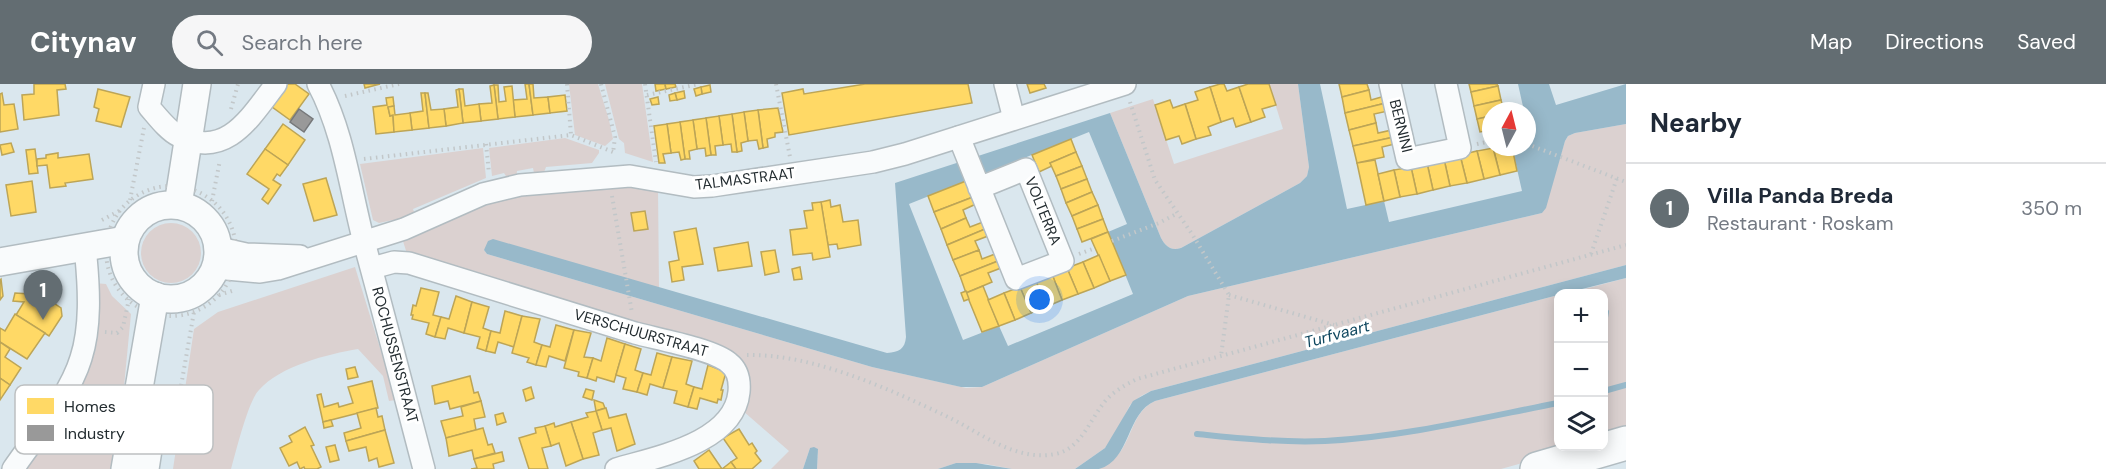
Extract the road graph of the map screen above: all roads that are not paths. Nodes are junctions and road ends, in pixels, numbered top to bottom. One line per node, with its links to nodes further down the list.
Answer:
1 (154, 84): 11 (street)
2 (197, 84): 11 (street)
3 (276, 84): 11 (street)
4 (1005, 84): 9 (street)
5 (1125, 84): 9 (street, TALMASTRAAT)
6 (1390, 84): 7 (street, BERNINI)
7 (1446, 84)
8 (322, 92): 14 (street, ROCHUSSENSTRAAT)
9 (1014, 119): 10 (street, TALMASTRAAT)
10 (959, 137): 12 (street, VOLTERRA); 14 (street, TALMASTRAAT)
11 (188, 139): 13 (street)
12 (974, 175): 12 (street, VOLTERRA)
13 (178, 205): 15 (street); 16 (street)
14 (364, 242): 16 (street); 19 (street, ROCHUSSENSTRAAT)
15 (124, 249): 17 (street); 20 (street)
16 (223, 250): 20 (street)
17 (86, 260): 18 (street); 21 (street)
18 (0, 262)
19 (372, 268): 31 (street, ROCHUSSENSTRAAT); 32 (street, VERSCHUURSTRAAT)
20 (163, 302): 22 (street); 23 (street)
21 (70, 385)
22 (144, 385)
23 (154, 385)
24 (1626, 443): 33 (main road)
25 (23, 454): 28 (street)
26 (128, 454): 29 (street)
27 (147, 454): 30 (street)
28 (13, 469)
29 (125, 469)
30 (145, 469)
31 (423, 469)
32 (616, 469)
33 (1538, 469)

